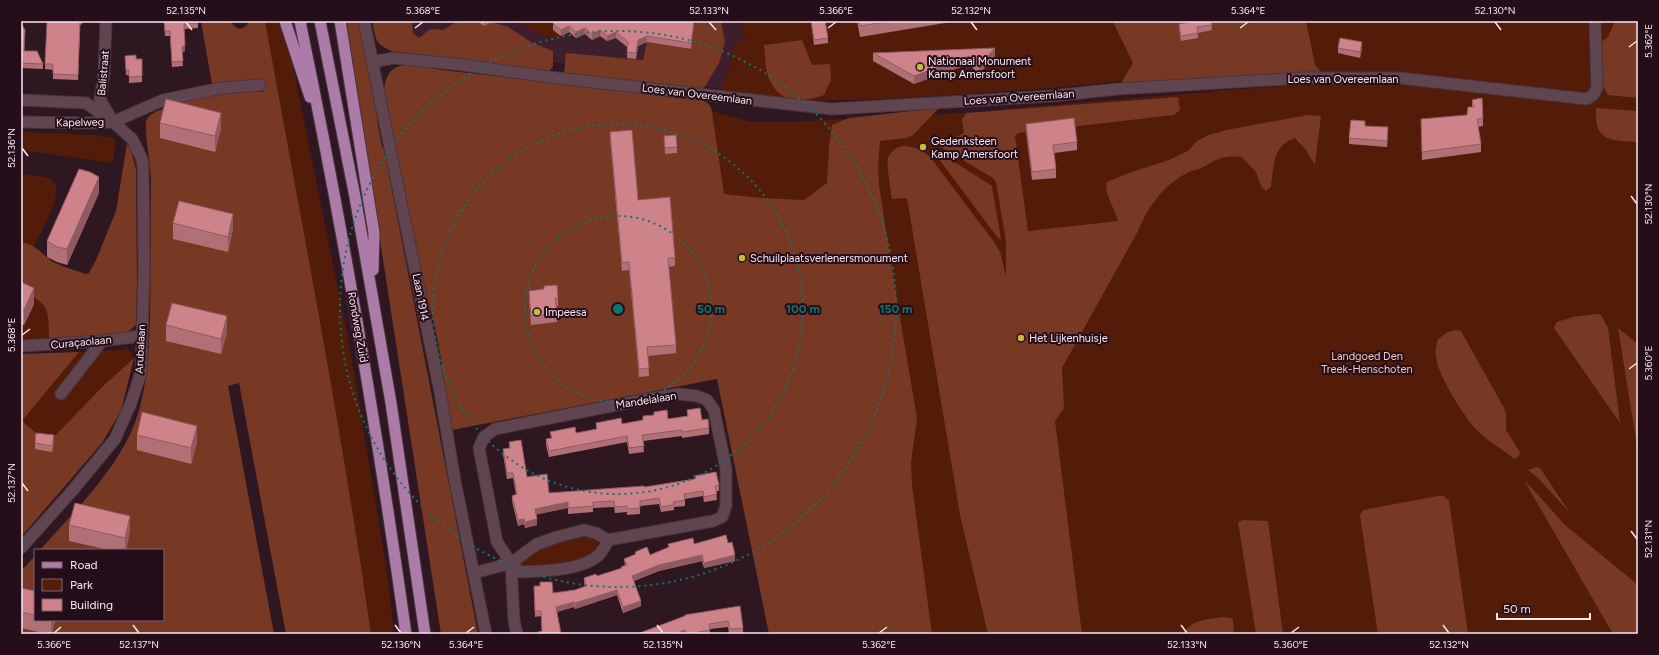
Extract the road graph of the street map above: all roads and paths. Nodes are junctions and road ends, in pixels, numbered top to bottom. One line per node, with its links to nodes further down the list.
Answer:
1 (106, 21): 12 (street, Balistraat)
2 (285, 21): 13 (main road)
3 (300, 21): 13 (main road, Rondweg Zuid)
4 (320, 21): 14 (main road, Rondweg Zuid)
5 (340, 21): 14 (main road)
6 (364, 21): 8 (street, Laan 1914)
7 (1595, 21): 8 (street, Loes van Overeemlaan)
8 (372, 62): 22 (street, Laan 1914)
9 (260, 85): 12 (street)
10 (21, 100): 12 (street, Kapelweg)
11 (21, 122): 12 (street, Kapelweg)
12 (113, 122): 15 (street, Arubalaan)
13 (325, 141): 23 (main road, Rondweg Zuid)
14 (372, 294): 24 (main road, Rondweg Zuid)
15 (141, 336): 16 (street, Curaçaolaan); 20 (street, Arubalaan)
16 (102, 341): 17 (street, Curaçaolaan); 18 (street)
17 (21, 346)
18 (61, 394)
19 (608, 540): 21 (street); 21 (street, Mandelalaan); 21 (street, Mandelalaan)
20 (21, 548)
21 (510, 563): 22 (street); 26 (street)
22 (474, 572): 25 (street, Laan 1914)
23 (406, 634)
24 (425, 634)
25 (486, 634)
26 (517, 634)

